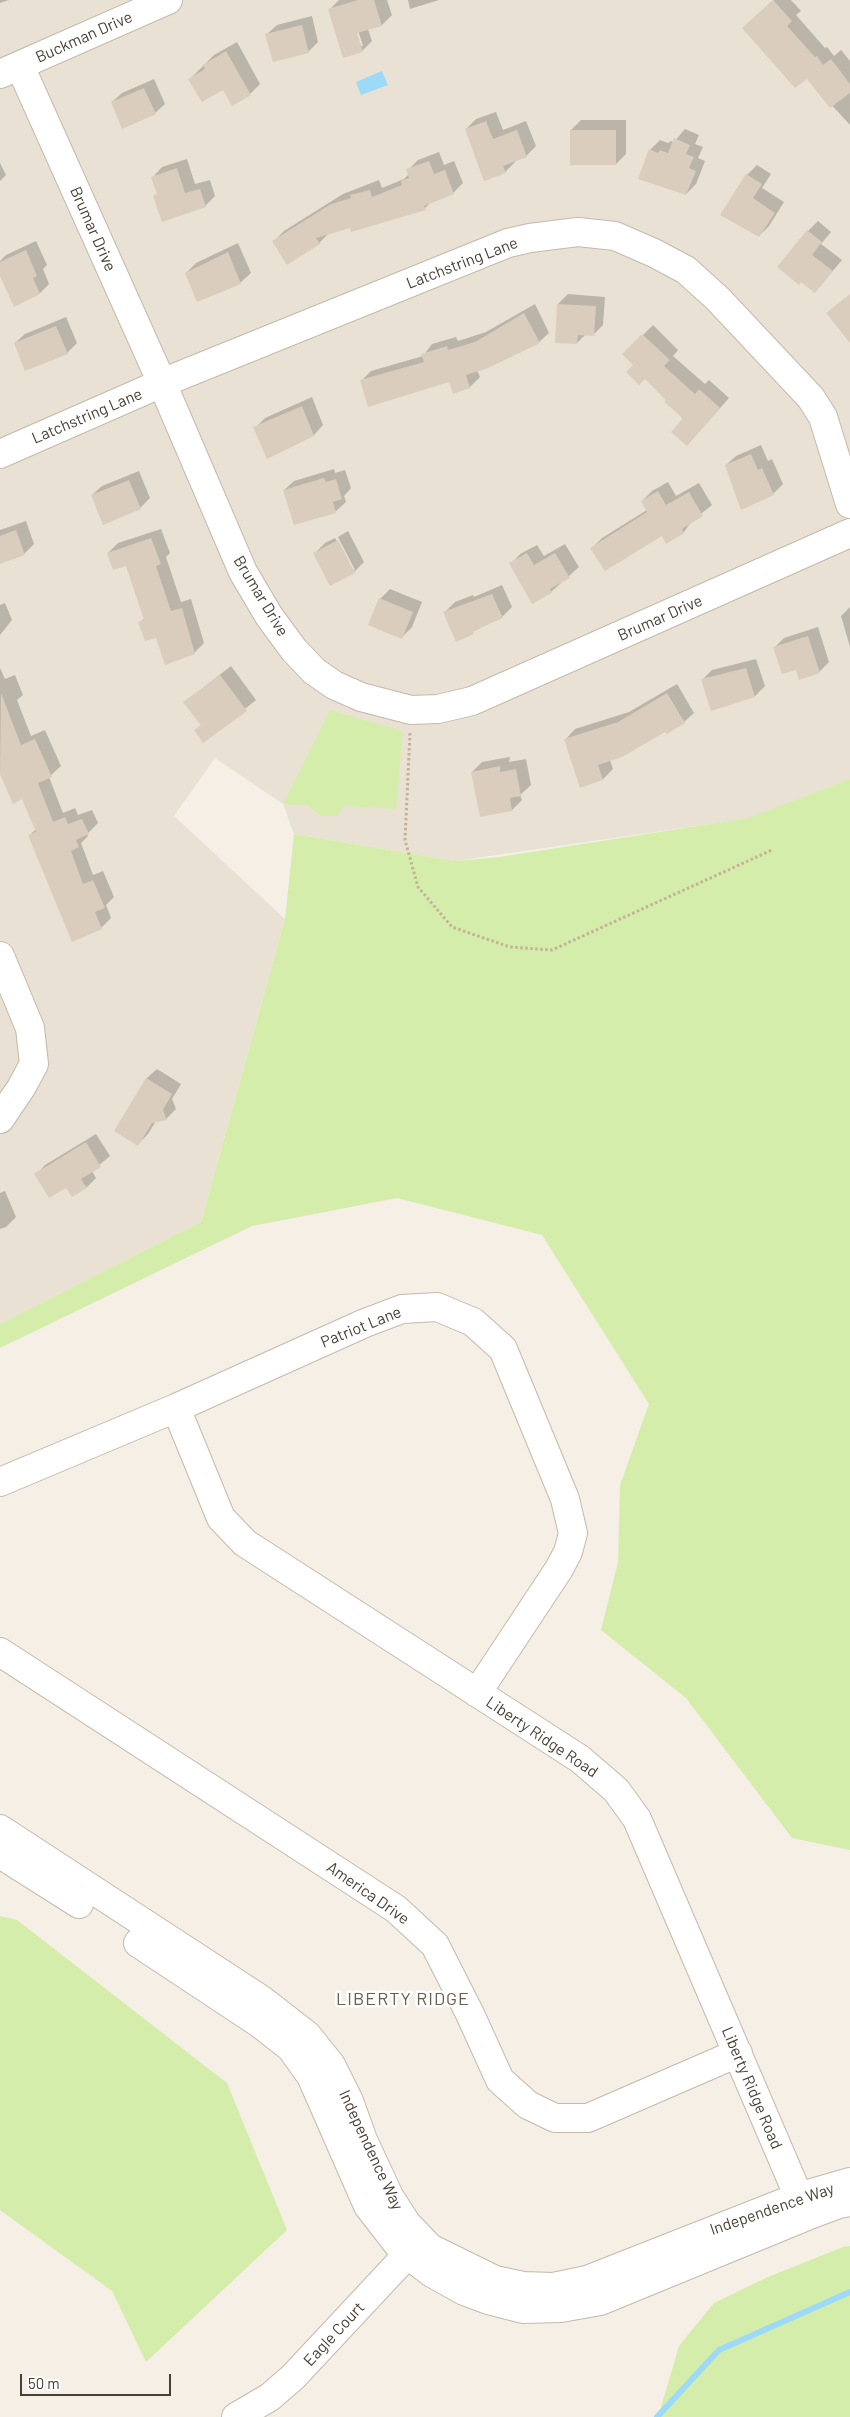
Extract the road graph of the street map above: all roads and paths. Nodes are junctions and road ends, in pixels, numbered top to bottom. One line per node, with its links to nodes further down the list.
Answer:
1 (168, 0): 2 (street, Buckman Drive)
2 (10, 70): 3 (street, Brumar Drive)
3 (162, 383): 4 (street, Latchstring Lane); 5 (street, Latchstring Lane); 7 (street, Brumar Drive)
4 (0, 454)
5 (850, 504)
6 (850, 533): 7 (street, Brumar Drive)
7 (411, 710): 8 (path)
8 (772, 850)
9 (0, 956): 10 (street)
10 (0, 1119)
11 (176, 1408): 12 (street, Patriot Lane); 14 (street, Liberty Ridge Road); 14 (street, Patriot Lane)
12 (0, 1482)
13 (0, 1652): 17 (street, America Drive)
14 (477, 1693): 17 (street, Liberty Ridge Road)
15 (0, 1829): 21 (street, Independence Way)
16 (0, 1854): 21 (street, Independence Way)
17 (738, 2053): 20 (street, Liberty Ridge Road)
18 (850, 2182): 20 (street, Independence Way)
19 (850, 2202): 20 (street, Independence Way)
20 (803, 2207): 21 (street, Independence Way)
21 (415, 2247): 22 (street, Eagle Court)
22 (236, 2417)

